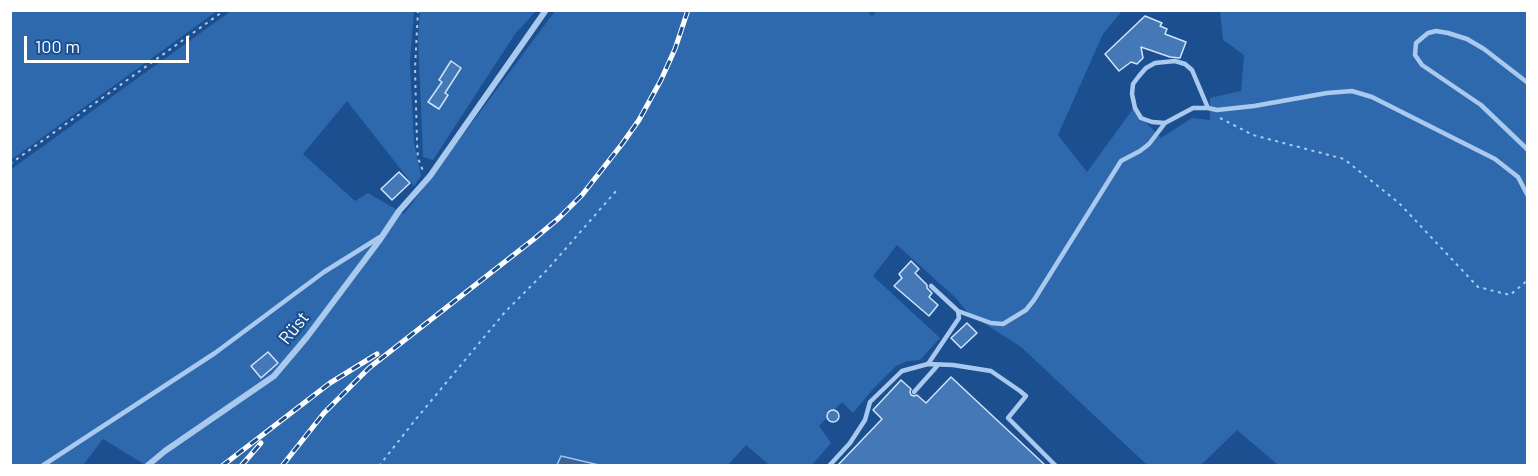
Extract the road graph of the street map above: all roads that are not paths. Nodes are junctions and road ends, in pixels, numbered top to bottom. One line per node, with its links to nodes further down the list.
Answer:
1 (546, 10): 7 (street, Rüst)
2 (1527, 83): 5 (lane)
3 (1208, 108): 4 (lane); 4 (lane); 6 (lane)
4 (1166, 123): 9 (lane)
5 (1527, 150)
6 (1527, 196)
7 (384, 236): 13 (lane); 14 (street, Rüst)
8 (931, 286): 9 (lane)
9 (958, 311): 10 (lane)
10 (928, 364): 11 (lane); 15 (lane)
11 (938, 365): 12 (lane); 16 (lane)
12 (914, 392)
13 (42, 465)
14 (147, 465)
15 (830, 465)
16 (1056, 465)

